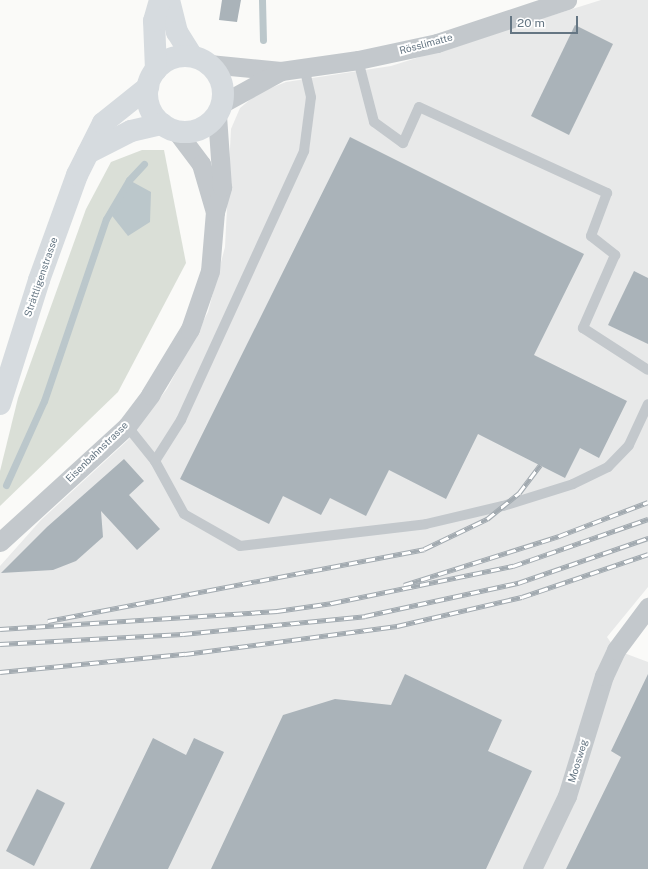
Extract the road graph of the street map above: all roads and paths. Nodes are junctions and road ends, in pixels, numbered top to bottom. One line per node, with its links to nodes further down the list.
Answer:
1 (160, 0): 8 (main road)
2 (170, 0): 4 (main road)
3 (567, 0): 5 (street, Rösslimatte)
4 (200, 60): 7 (street, Rösslimatte); 8 (main road); 9 (main road)
5 (358, 60): 6 (street, Rösslimatte); 13 (lane)
6 (304, 67): 7 (street, Rösslimatte); 17 (lane)
7 (281, 71): 9 (street, Rösslimatte)
8 (152, 78): 10 (main road); 11 (main road, Strättligenstrasse)
9 (220, 109): 10 (main road); 12 (street, Eisenbahnstrasse)
10 (169, 128): 11 (main road); 12 (street, Eisenbahnstrasse)
11 (88, 153): 14 (main road, Strättligenstrasse)
12 (215, 212): 16 (street, Eisenbahnstrasse)
13 (648, 370)
14 (0, 404)
15 (648, 404): 17 (lane)
16 (127, 426): 17 (lane); 18 (street, Eisenbahnstrasse)
17 (155, 461)
18 (0, 542)
19 (648, 607): 20 (street, Moosweg)
20 (532, 869)

